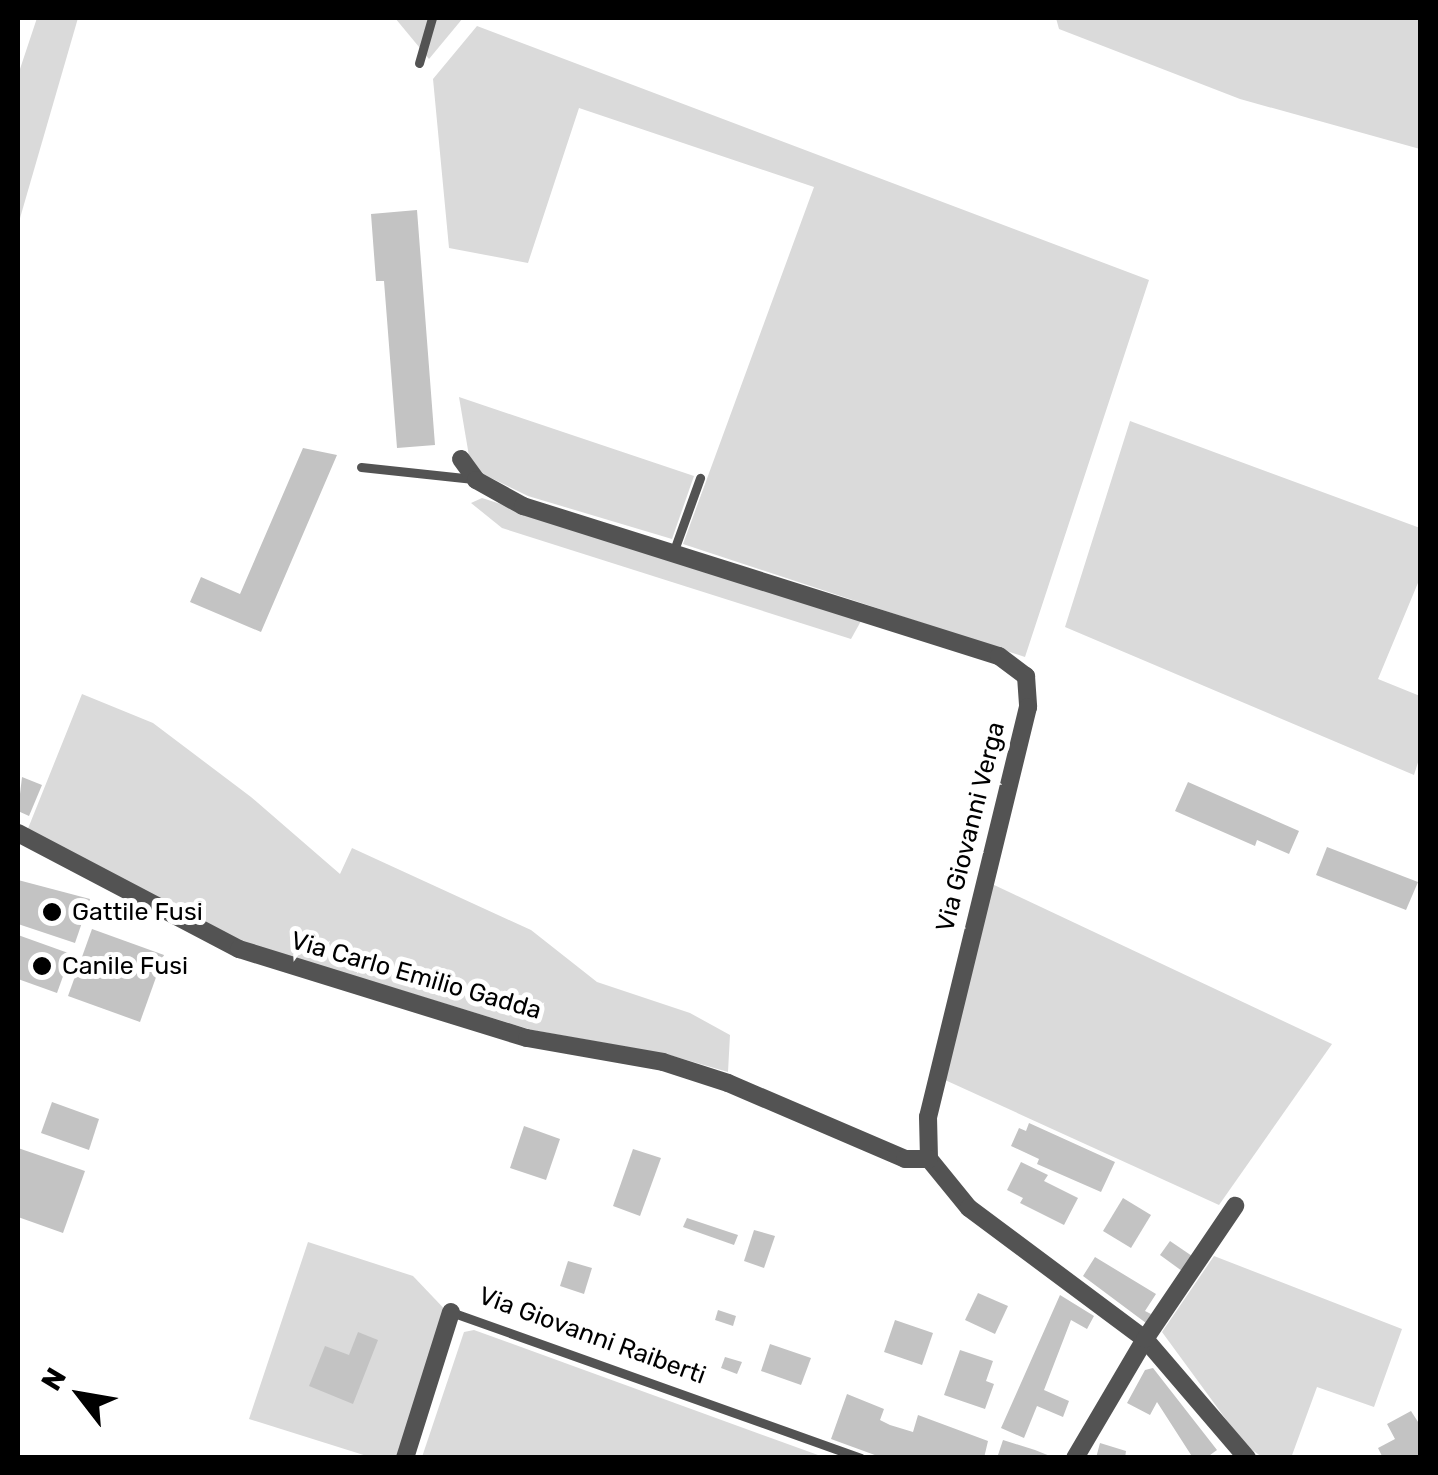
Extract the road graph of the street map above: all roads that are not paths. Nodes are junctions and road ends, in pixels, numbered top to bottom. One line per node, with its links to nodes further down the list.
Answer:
1 (432, 18): 2 (lane)
2 (420, 63)
3 (461, 459): 6 (street, Via Giovanni Verga)
4 (361, 467): 6 (lane)
5 (700, 478): 7 (lane)
6 (476, 480): 7 (street, Via Giovanni Verga)
7 (673, 553): 9 (street, Via Giovanni Verga)
8 (18, 833): 9 (street, Via Carlo Emilio Gadda)
9 (928, 1159): 12 (street)
10 (1235, 1206): 12 (street)
11 (450, 1312): 13 (street, Via Giovanni Raiberti); 14 (lane, Via Giovanni Raiberti)
12 (1145, 1339): 15 (street); 16 (street)
13 (406, 1458)
14 (861, 1458)
15 (1075, 1458)
16 (1247, 1458)

